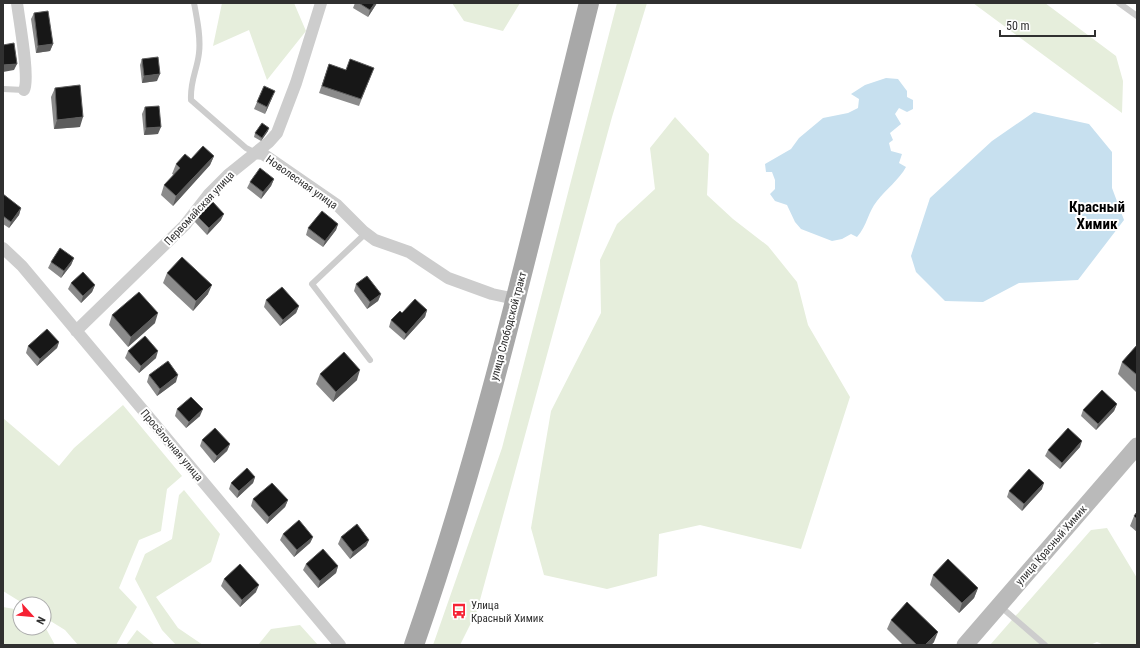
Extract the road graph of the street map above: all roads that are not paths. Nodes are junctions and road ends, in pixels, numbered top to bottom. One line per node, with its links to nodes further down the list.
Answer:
1 (17, 3): 8 (street)
2 (194, 3): 9 (lane)
3 (321, 3): 9 (street, Первомайская улица)
4 (589, 3): 12 (main road, улица Слободской тракт)
5 (1119, 3): 6 (lane)
6 (1137, 16)
7 (3, 89): 8 (lane)
8 (24, 90)
9 (256, 152): 10 (street, Новолесная улица); 13 (street, Первомайская улица)
10 (366, 233): 12 (street, Новолесная улица); 14 (lane)
11 (3, 248): 13 (street, Просёлочная улица)
12 (515, 299): 18 (main road, улица Слободской тракт)
13 (76, 331): 17 (street, Просёлочная улица)
14 (370, 360)
15 (1137, 446): 16 (street, улица Красный Химик)
16 (999, 605): 19 (street, улица Красный Химик); 20 (lane)
17 (340, 645)
18 (414, 645)
19 (965, 645)
20 (1044, 645)

